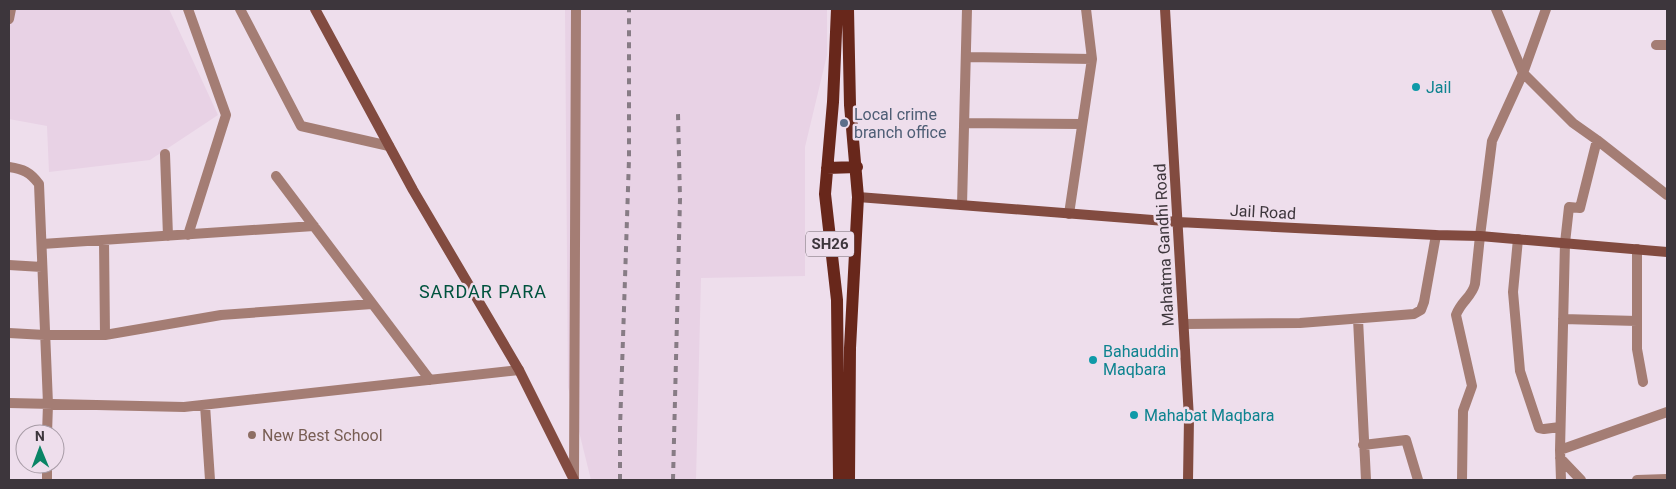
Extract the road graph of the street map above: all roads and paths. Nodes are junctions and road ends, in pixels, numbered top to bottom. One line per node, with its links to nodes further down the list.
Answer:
1 (11, 9): 13 (street)
2 (188, 9): 34 (street)
3 (240, 9): 22 (street)
4 (315, 9): 22 (street)
5 (576, 9): 69 (street)
6 (837, 9): 26 (main road, SH26)
7 (848, 9): 25 (main road, SH26)
8 (967, 9): 16 (street)
9 (1086, 9): 17 (street)
10 (1165, 9): 32 (street, Mahatma Gandhi Road)
11 (1496, 9): 18 (street)
12 (1546, 9): 18 (street)
13 (9, 20)
14 (1656, 44): 15 (street)
15 (1667, 44)
16 (966, 57): 17 (street); 19 (street)
17 (1092, 59): 20 (street)
18 (1523, 73): 21 (street); 37 (street)
19 (964, 123): 20 (street); 30 (street)
20 (1082, 124): 31 (street)
21 (1597, 140): 28 (street); 40 (street)
22 (389, 146): 56 (street)
23 (165, 154): 36 (street)
24 (9, 167): 41 (street)
25 (857, 167): 26 (main road); 29 (main road, SH26)
26 (827, 168): 42 (main road, SH26)
27 (276, 176): 33 (street)
28 (1667, 195)
29 (858, 197): 30 (street, Jail Road); 43 (main road, SH26)
30 (962, 205): 31 (street, Jail Road)
31 (1069, 214): 32 (street, Jail Road)
32 (1178, 222): 35 (street, Jail Road); 52 (street, Mahatma Gandhi Road)
33 (314, 226): 34 (street); 48 (street)
34 (188, 234): 36 (street)
35 (1436, 235): 37 (street, Jail Road); 49 (street)
36 (168, 236): 39 (street)
37 (1480, 236): 38 (street, Jail Road); 75 (street)
38 (1518, 239): 40 (street, Jail Road); 64 (street)
39 (104, 240): 41 (street); 55 (street)
40 (1564, 243): 44 (street, Jail Road); 50 (street)
41 (42, 244): 47 (street)
42 (831, 247): 43 (main road); 70 (main road, SH26)
43 (854, 247): 71 (main road, SH26)
44 (1637, 250): 45 (street, Jail Road); 51 (street)
45 (1667, 252)
46 (9, 265): 47 (street)
47 (42, 267): 54 (street)
48 (372, 304): 55 (street); 57 (street)
49 (1358, 319): 52 (street); 65 (street)
50 (1563, 320): 51 (street); 64 (street)
51 (1637, 321): 58 (street)
52 (1184, 324): 72 (street, Mahatma Gandhi Road)
53 (9, 333): 54 (street)
54 (45, 335): 55 (street); 60 (street)
55 (106, 335)
56 (519, 370): 57 (street); 69 (street)
57 (430, 380): 61 (street)
58 (1643, 382)
59 (9, 402): 60 (street)
60 (48, 404): 61 (street); 63 (street)
61 (206, 405): 68 (street)
62 (1667, 412): 66 (street)
63 (47, 424)
64 (1560, 428): 66 (street)
65 (1363, 445): 73 (street); 74 (street)
66 (1560, 454): 76 (street); 77 (street)
67 (1667, 479): 78 (street)
68 (210, 480)
69 (574, 480)
70 (839, 480)
71 (849, 480)
72 (1188, 480)
73 (1366, 480)
74 (1418, 480)
75 (1462, 480)
76 (1561, 480)
77 (1581, 480)
78 (1637, 480)

